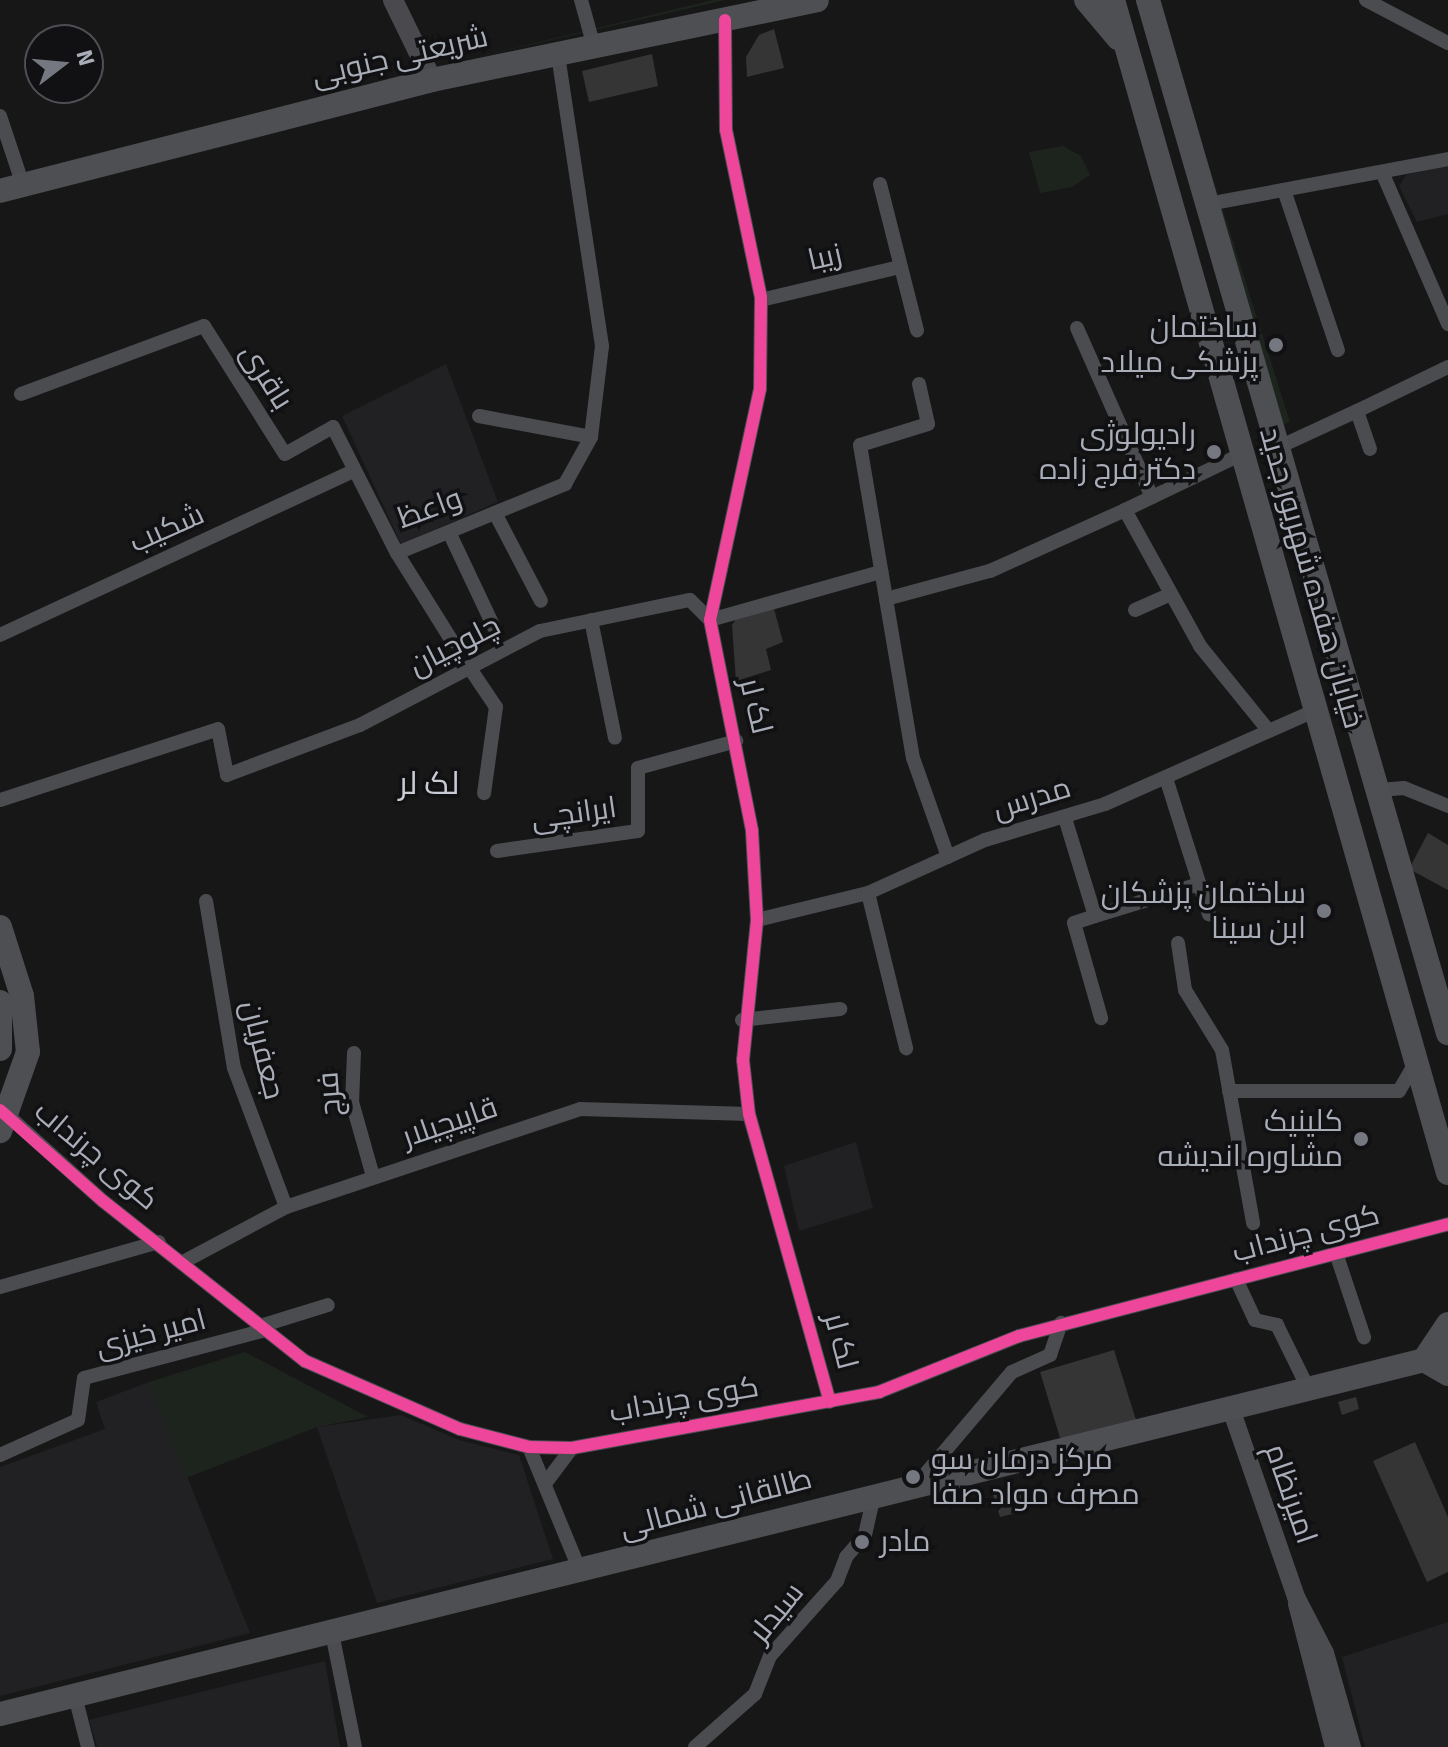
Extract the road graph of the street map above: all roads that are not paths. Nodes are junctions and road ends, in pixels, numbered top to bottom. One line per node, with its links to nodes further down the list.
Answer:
1 (393, 0): 13 (main road)
2 (581, 0): 10 (street)
3 (817, 0): 8 (main road, شریعتی جنوبی)
4 (1086, 0): 11 (main road)
5 (1113, 0): 11 (main road, خیابان هفده شهریور جدید)
6 (1148, 0): 20 (main road, خیابان هفده شهریور جدید)
7 (1366, 0): 9 (street)
8 (725, 20): 10 (main road, شریعتی جنوبی); 22 (street, لک لر)
9 (1448, 43)
10 (594, 47): 12 (main road, شریعتی جنوبی)
11 (1125, 49): 36 (main road, خیابان هفده شهریور جدید)
12 (558, 54): 13 (main road, شریعتی جنوبی); 32 (street, واعظ)
13 (432, 80): 18 (main road, شریعتی جنوبی)
14 (0, 116): 18 (street)
15 (1448, 159): 16 (street)
16 (1382, 172): 19 (street); 23 (street)
17 (880, 184): 21 (street)
18 (12, 188)
19 (1284, 190): 20 (street); 26 (street)
20 (1208, 204): 33 (main road, خیابان هفده شهریور جدید)
21 (900, 267): 22 (street, زیبا); 25 (street)
22 (761, 300): 49 (street, لک لر)
23 (1448, 324)
24 (1077, 328): 38 (street)
25 (917, 330)
26 (1338, 350)
27 (1448, 367): 30 (street)
28 (919, 384): 43 (street)
29 (21, 394): 35 (street, باقری)
30 (1357, 411): 33 (street); 34 (street)
31 (479, 416): 32 (street)
32 (591, 437): 40 (street, واعظ)
33 (1279, 447): 59 (main road, خیابان هفده شهریور جدید)
34 (1370, 449)
35 (285, 454): 37 (street, واعظ)
36 (1242, 454): 38 (street); 54 (main road, خیابان هفده شهریور جدید)
37 (355, 470): 42 (street, واعظ); 51 (street, شکیب)
38 (1152, 497): 39 (street)
39 (1125, 510): 44 (street); 45 (street)
40 (495, 513): 41 (street, واعظ); 46 (street)
41 (449, 532): 42 (street, واعظ); 50 (street)
42 (397, 553): 52 (street)
43 (881, 572): 45 (street); 49 (street)
44 (1171, 594): 47 (street); 55 (street)
45 (886, 599): 65 (street)
46 (541, 601)
47 (1135, 610)
48 (591, 620): 49 (street, چلوچیان); 53 (street, چلوچیان); 56 (street)
49 (710, 620): 57 (street, لک لر)
50 (494, 627)
51 (0, 635)
52 (452, 641)
53 (469, 667): 60 (street); 61 (street, چلوچیان)
54 (1316, 710): 55 (street, مدرس); 82 (main road, خیابان هفده شهریور جدید)
55 (1268, 730): 58 (street, مدرس)
56 (615, 738)
57 (736, 741): 64 (street, ایرانچی); 71 (street, لک لر)
58 (1166, 778): 63 (street, مدرس); 66 (street)
59 (1380, 790): 62 (street); 78 (main road, خیابان هفده شهریور جدید)
60 (484, 793)
61 (0, 800)
62 (1448, 806)
63 (1065, 818): 65 (street, مدرس); 70 (street)
64 (497, 851)
65 (948, 857): 67 (street, مدرس)
66 (1199, 884): 69 (street); 70 (street)
67 (868, 893): 71 (street, مدرس); 79 (street)
68 (206, 901): 88 (street, جعفریان)
69 (1209, 914)
70 (1095, 916): 76 (street)
71 (757, 920): 77 (street, لک لر)
72 (0, 927): 85 (main road)
73 (1178, 943): 83 (street)
74 (0, 1002): 80 (main road)
75 (840, 1009): 77 (street)
76 (1101, 1018)
77 (742, 1020): 84 (street, لک لر)
78 (1448, 1033)
79 (906, 1048)
80 (0, 1049)
81 (354, 1053): 87 (street, فرج)
82 (1416, 1061): 83 (street); 86 (main road, خیابان هفده شهریور جدید)
83 (1229, 1091): 89 (street)
84 (749, 1114): 87 (street, قاپیچیلار); 105 (street, لک لر)
85 (3, 1119): 91 (street, کوی چرنداب)
86 (1448, 1173)
87 (373, 1176): 88 (street, قاپیچیلار)
88 (286, 1207): 93 (street, قاپیچیلار)
89 (1253, 1223)
90 (1448, 1224): 92 (street, کوی چرنداب)
91 (159, 1242): 93 (street, کوی چرنداب); 95 (street)
92 (1336, 1253): 94 (street, کوی چرنداب); 100 (street)
93 (185, 1261): 99 (street, کوی چرنداب)
94 (1236, 1279): 97 (street, کوی چرنداب); 104 (street)
95 (0, 1287)
96 (328, 1305): 99 (street)
97 (1061, 1323): 105 (street, کوی چرنداب); 111 (street)
98 (1448, 1324): 102 (main road)
99 (259, 1329): 107 (street, کوی چرنداب); 109 (street, امیر خیزی)
100 (1364, 1337)
101 (1448, 1354): 102 (main road, طالقانی شمالی)
102 (1424, 1360): 103 (main road); 104 (main road, طالقانی شمالی)
103 (1448, 1374)
104 (1308, 1388): 106 (main road, طالقانی شمالی)
105 (830, 1402): 108 (street, کوی چرنداب)
106 (1231, 1409): 111 (main road, طالقانی شمالی); 114 (street, امیرنظام)
107 (529, 1447): 108 (street, کوی چرنداب); 110 (street)
108 (572, 1448): 110 (street)
109 (0, 1455)
110 (547, 1481): 113 (street)
111 (915, 1486): 112 (main road, طالقانی شمالی)
112 (874, 1495): 113 (main road, طالقانی شمالی); 120 (street, سیدلر)
113 (581, 1573): 115 (main road, طالقانی شمالی)
114 (1296, 1597): 121 (street); 122 (street)
115 (332, 1633): 116 (main road, طالقانی شمالی); 119 (street)
116 (75, 1696): 117 (main road, طالقانی شمالی); 118 (street)
117 (0, 1714)
118 (88, 1747)
119 (355, 1747)
120 (695, 1747)
121 (1334, 1747)
122 (1352, 1747)

